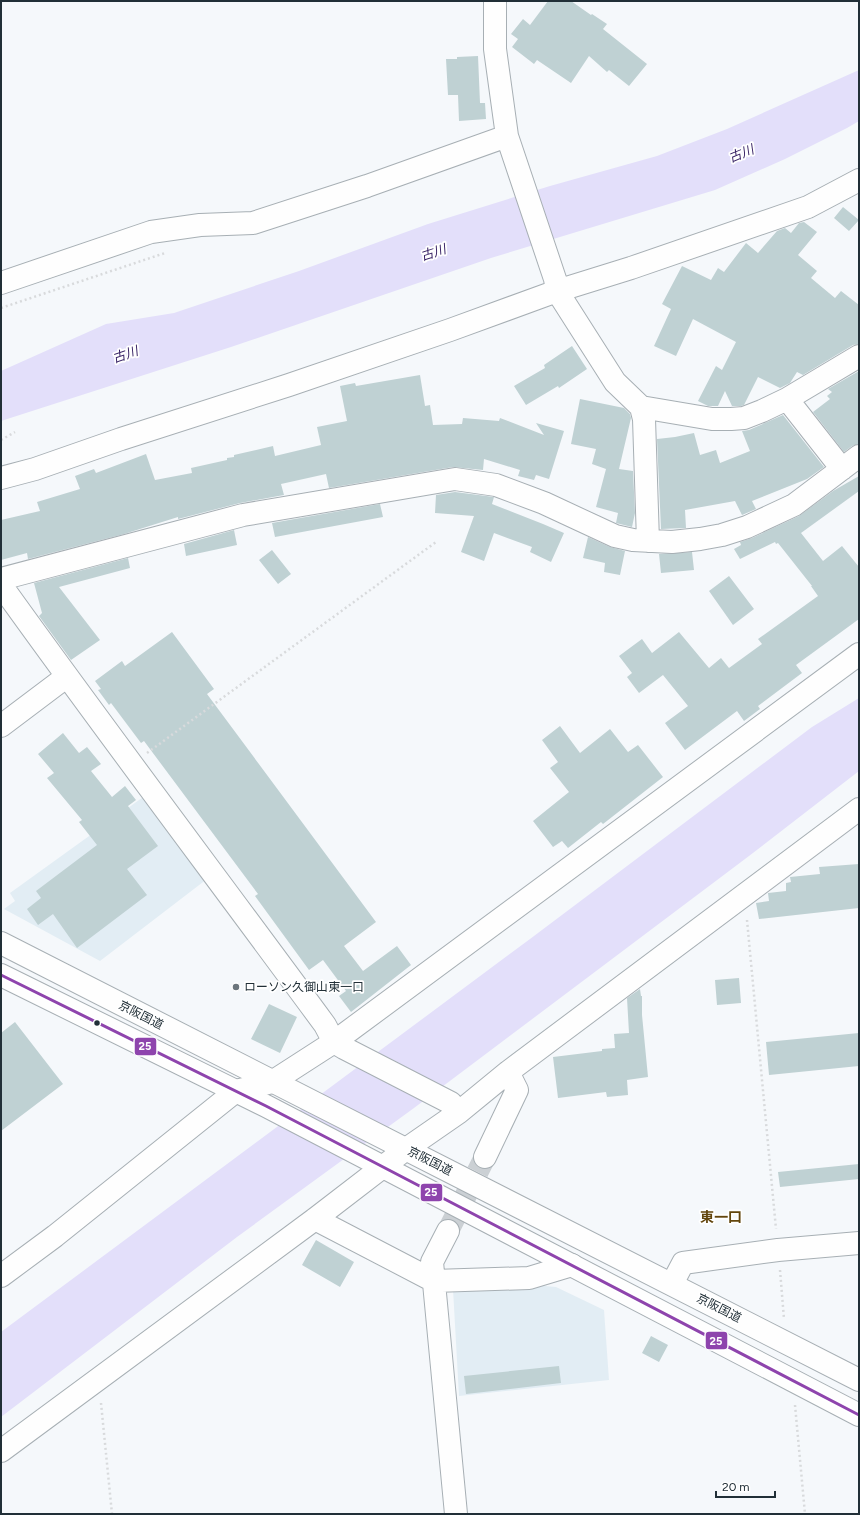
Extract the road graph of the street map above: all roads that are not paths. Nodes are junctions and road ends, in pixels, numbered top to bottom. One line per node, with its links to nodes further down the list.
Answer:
1 (495, 1): 2 (main road)
2 (509, 142): 4 (main road); 5 (main road)
3 (859, 180): 5 (main road)
4 (1, 283)
5 (556, 285): 8 (main road); 10 (main road)
6 (859, 356): 7 (main road)
7 (786, 399): 8 (main road); 9 (main road)
8 (641, 407): 11 (main road)
9 (851, 463): 11 (main road)
10 (1, 478)
11 (648, 541): 12 (main road)
12 (1, 579)
13 (1, 585): 15 (main road)
14 (859, 654): 20 (main road)
15 (66, 677): 16 (main road); 20 (main road)
16 (1, 726)
17 (859, 809): 21 (main road)
18 (1, 943): 22 (main road, 京阪国道)
19 (1, 975): 23 (main road)
20 (339, 1045): 22 (main road); 24 (main road)
21 (508, 1072): 24 (main road); 26 (main road)
22 (279, 1085): 23 (main road); 25 (main road, 京阪国道)
23 (236, 1091): 27 (main road); 32 (main road)
24 (454, 1108): 25 (main road)
25 (401, 1147): 27 (main road); 34 (main road, 京阪国道)
26 (485, 1157)
27 (378, 1164): 28 (main road); 31 (main road)
28 (315, 1219): 33 (main road); 37 (main road)
29 (448, 1231): 33 (main road)
30 (859, 1243): 34 (main road)
31 (572, 1265): 33 (main road); 36 (main road)
32 (1, 1276)
33 (434, 1280): 38 (main road)
34 (672, 1284): 35 (main road, 京阪国道)
35 (859, 1380)
36 (859, 1415)
37 (1, 1451)
38 (456, 1514)

